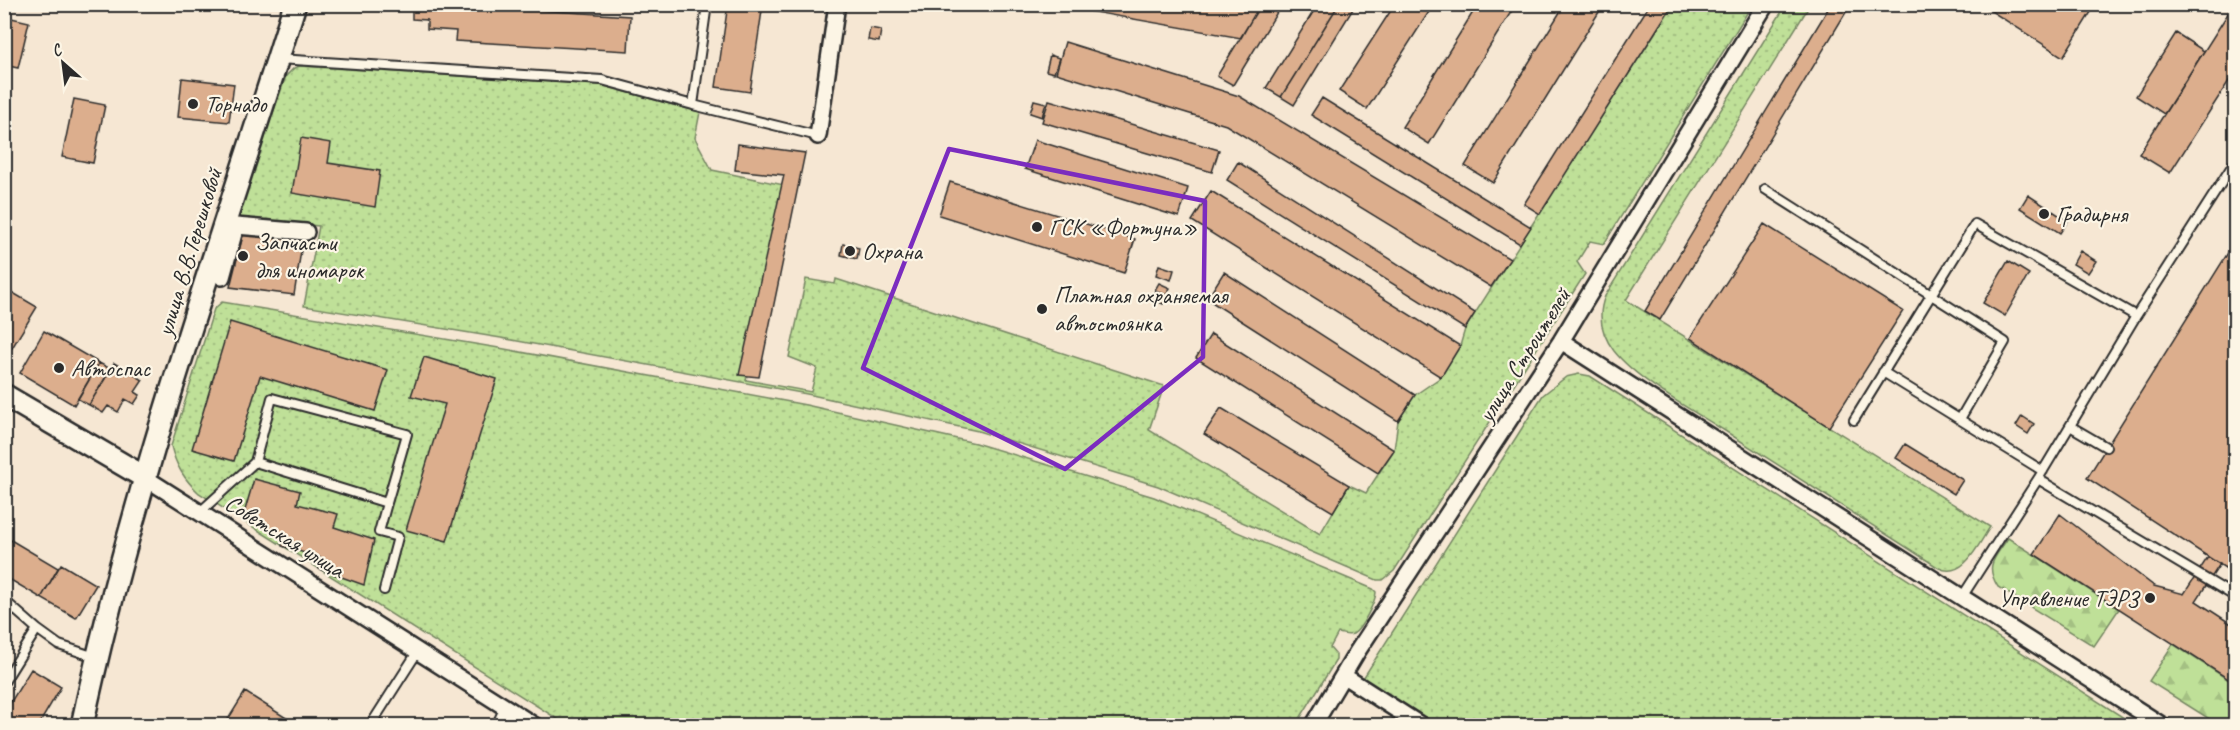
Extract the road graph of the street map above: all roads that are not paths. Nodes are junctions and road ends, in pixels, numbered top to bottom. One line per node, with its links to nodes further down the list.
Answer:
1 (294, 4): 5 (street, улица В.В.Терешковой)
2 (707, 4): 6 (lane)
3 (837, 4): 7 (street)
4 (1766, 4): 16 (street, улица Строителей)
5 (277, 59): 6 (lane); 11 (street, улица В.В.Терешковой)
6 (693, 105): 7 (lane)
7 (818, 136)
8 (2235, 160): 9 (lane)
9 (2232, 171): 15 (lane)
10 (1765, 189): 14 (lane)
11 (230, 225): 12 (street); 13 (street); 25 (street, улица В.В.Терешковой)
12 (306, 232)
13 (222, 277)
14 (1931, 295): 15 (lane); 17 (lane); 19 (lane)
15 (2136, 316): 21 (lane)
16 (1561, 341): 30 (street); 36 (street, улица Строителей)
17 (1883, 372): 19 (lane); 20 (lane)
18 (4, 395): 25 (street, Советская улица)
19 (1960, 419): 24 (lane)
20 (1854, 420)
21 (2070, 426): 22 (lane); 24 (lane)
22 (2106, 447)
23 (255, 462): 27 (lane); 27 (lane); 28 (lane)
24 (2043, 471): 26 (lane)
25 (144, 477): 28 (street, Советская улица); 35 (street, улица В.В.Терешковой)
26 (2038, 479): 30 (lane); 31 (lane)
27 (387, 502): 29 (lane)
28 (200, 512): 34 (street, Советская улица)
29 (384, 590)
30 (1962, 597): 45 (street)
31 (2235, 597)
32 (4, 600): 33 (lane)
33 (37, 629): 35 (lane); 37 (lane)
34 (419, 650): 38 (street, Советская улица); 40 (lane)
35 (97, 658): 39 (street, улица В.В.Терешковой)
36 (1344, 676): 43 (street, улица Строителей); 44 (street)
37 (4, 682)
38 (505, 707): 41 (lane); 42 (street, Советская улица)
39 (82, 726)
40 (369, 726)
41 (496, 726)
42 (535, 726)
43 (1312, 726)
44 (1422, 726)
45 (2163, 726)

